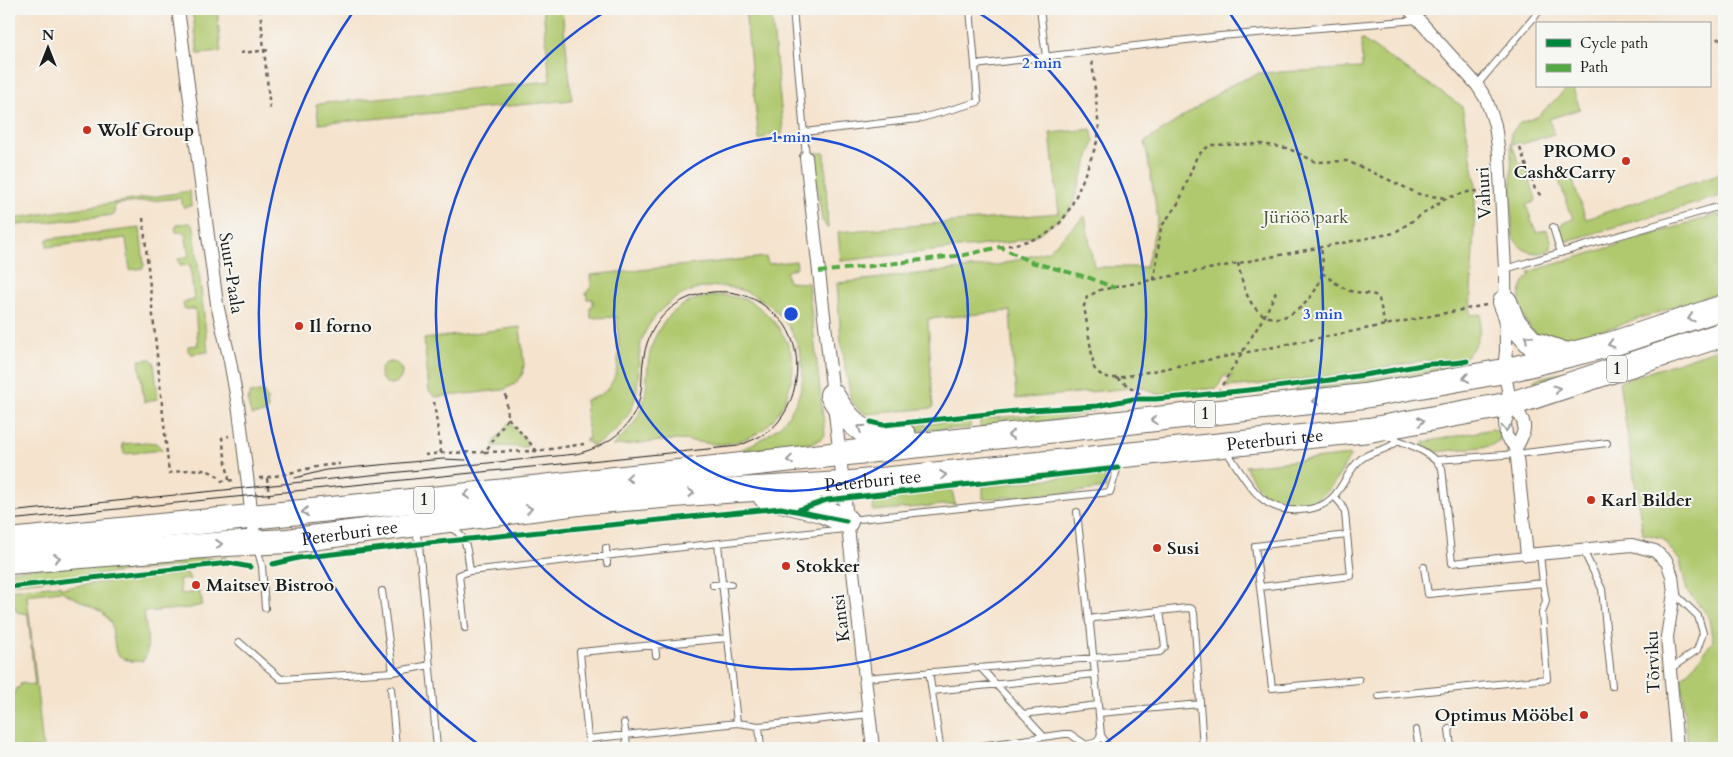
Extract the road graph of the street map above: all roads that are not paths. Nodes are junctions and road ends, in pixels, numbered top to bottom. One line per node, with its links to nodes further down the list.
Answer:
1 (178, 9): 38 (street, Suur-Paala)
2 (793, 9): 11 (lane)
3 (970, 9): 9 (lane)
4 (1040, 9): 8 (lane)
5 (1409, 9): 7 (street, Vahuri)
6 (1541, 9): 10 (lane)
7 (1418, 20): 8 (lane); 10 (street, Vahuri)
8 (1046, 57): 9 (lane)
9 (975, 65): 11 (lane)
10 (1477, 85): 18 (street, Vahuri)
11 (804, 132): 12 (lane)
12 (806, 157): 24 (street, Kantsi)
13 (9, 178): 15 (lane)
14 (1724, 206): 17 (lane)
15 (9, 211)
16 (1553, 227): 17 (lane)
17 (1561, 253): 18 (lane)
18 (1505, 269): 19 (street, Vahuri)
19 (1495, 303): 22 (highway, one-way to 19); 23 (street, Vahuri)
20 (1724, 307): 22 (highway, Peterburi tee / 1, one-way to 22)
21 (1724, 334): 25 (highway, Peterburi tee / 1, one-way to 21)
22 (1567, 355): 23 (highway, Peterburi tee / 1)
23 (1504, 371): 25 (street, Vahuri); 27 (highway, Peterburi tee / 1, one-way to 27)
24 (832, 395): 27 (highway, one-way to 24); 32 (street, Kantsi)
25 (1510, 404): 26 (highway, Peterburi tee / 1, one-way to 25); 31 (street, one-way to 31); 31 (street)
26 (1369, 430): 28 (lane); 30 (highway, Peterburi tee / 1)
27 (978, 439): 32 (highway, Peterburi tee / 1)
28 (1398, 440): 34 (lane); 37 (lane)
29 (1607, 444): 31 (lane)
30 (1223, 446): 33 (highway, Peterburi tee / 1); 37 (lane)
31 (1516, 451): 34 (lane); 48 (street)
32 (839, 455): 35 (street, Kantsi); 38 (highway, Peterburi tee / 1, one-way to 38)
33 (1121, 457): 35 (highway, Peterburi tee / 1, one-way to 33); 41 (lane)
34 (1436, 460): 48 (lane)
35 (842, 484): 36 (highway, Peterburi tee / 1); 41 (street, Kantsi)
36 (736, 490): 40 (highway, Peterburi tee / 1, one-way to 36); 41 (highway)
37 (1334, 496): 42 (lane)
38 (261, 509): 43 (highway, Peterburi tee / 1); 44 (street, Suur-Paala)
39 (1077, 512): 62 (lane)
40 (414, 524): 44 (highway, Peterburi tee / 1); 52 (lane); 69 (lane)
41 (847, 524): 45 (lane); 75 (street, Kantsi)
42 (1347, 535): 57 (lane); 57 (lane)
43 (9, 542)
44 (255, 542): 50 (highway, Peterburi tee / 1, one-way to 44); 60 (lane)
45 (718, 544): 49 (lane); 54 (lane)
46 (606, 548): 49 (lane)
47 (1583, 550): 48 (street); 59 (street, Tõrviku); 78 (lane)
48 (1534, 555): 53 (lane)
49 (607, 559): 52 (lane)
50 (9, 562)
51 (1424, 567): 53 (lane)
52 (470, 571): 63 (lane)
53 (1543, 583): 81 (lane)
54 (722, 584): 55 (lane); 56 (lane); 64 (lane)
55 (731, 584)
56 (713, 585)
57 (1260, 587): 76 (lane)
58 (382, 591): 72 (lane)
59 (1674, 593): 71 (street, Tõrviku); 71 (lane)
60 (265, 608)
61 (1160, 611): 62 (lane); 68 (lane); 82 (lane)
62 (1090, 624): 68 (lane)
63 (465, 628)
64 (728, 638): 66 (lane); 88 (lane)
65 (239, 642): 72 (lane)
66 (655, 645): 67 (lane); 95 (lane)
67 (656, 655)
68 (1093, 658): 70 (lane); 74 (lane)
69 (430, 665): 72 (lane); 98 (lane)
70 (981, 668): 73 (lane); 77 (lane)
71 (1669, 669): 108 (street, Tõrviku)
72 (393, 672)
73 (930, 672): 75 (lane); 80 (lane)
74 (1095, 674): 77 (lane); 83 (lane)
75 (865, 678): 84 (street, Kantsi)
76 (1359, 680)
77 (996, 684): 80 (lane); 85 (lane)
78 (1612, 686)
79 (391, 689): 97 (lane)
80 (932, 692): 102 (lane)
81 (1379, 696)
82 (1200, 704): 86 (lane); 105 (lane)
83 (1098, 705): 85 (lane); 86 (lane)
84 (870, 714): 89 (lane); 101 (street, Kantsi)
85 (1023, 714): 94 (lane)
86 (1099, 714): 93 (lane)
87 (624, 723): 92 (lane)
88 (737, 723): 89 (lane); 92 (lane)
89 (759, 726): 100 (lane)
90 (1449, 728): 107 (lane)
91 (1416, 730): 106 (lane)
92 (626, 735): 95 (lane); 96 (lane)
93 (1101, 735): 94 (lane); 104 (lane)
94 (1044, 737): 103 (lane)
95 (588, 739): 99 (lane)
96 (627, 745)
97 (396, 748)
98 (437, 748)
99 (589, 748)
100 (761, 748)
101 (873, 748)
102 (942, 748)
103 (966, 748)
104 (1109, 748)
105 (1203, 748)
106 (1419, 748)
107 (1451, 748)
108 (1677, 748)

